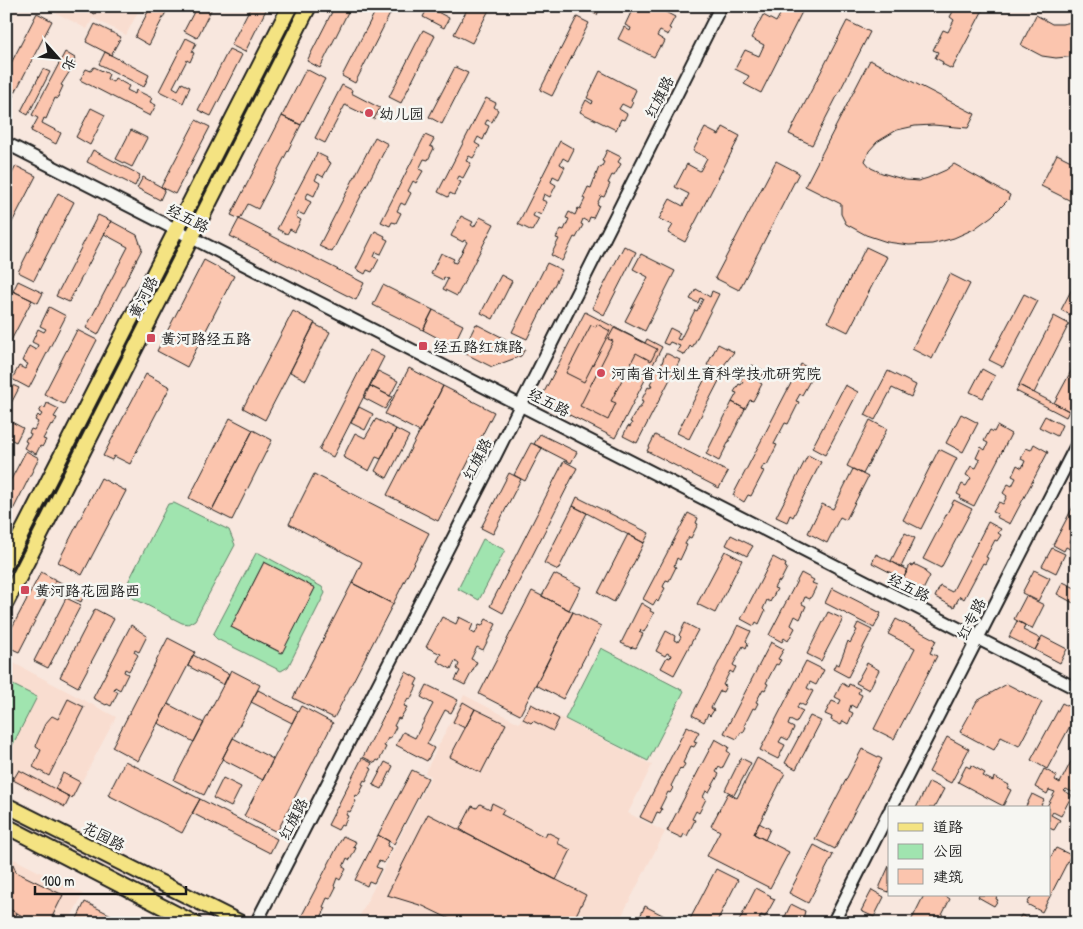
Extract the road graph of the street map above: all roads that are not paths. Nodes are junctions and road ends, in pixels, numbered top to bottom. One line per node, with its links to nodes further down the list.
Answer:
1 (290, 6): 5 (main road, 黄河路)
2 (309, 6): 6 (main road, 黄河路)
3 (721, 6): 7 (street, 红旗路)
4 (6, 143): 5 (street, 经五路)
5 (176, 229): 6 (street, 经五路); 9 (main road, 黄河路)
6 (192, 237): 7 (street, 经五路); 10 (main road, 黄河路)
7 (521, 405): 11 (street, 经五路); 19 (street, 红旗路)
8 (1076, 449): 11 (street, 红专路)
9 (6, 564)
10 (6, 603)
11 (978, 638): 12 (street, 经五路); 14 (street, 红专路)
12 (1077, 689)
13 (6, 805): 18 (main road, 花园路)
14 (892, 806)
15 (888, 814): 20 (street)
16 (6, 826): 17 (main road)
17 (194, 923)
18 (241, 923)
19 (256, 923)
20 (833, 923)

